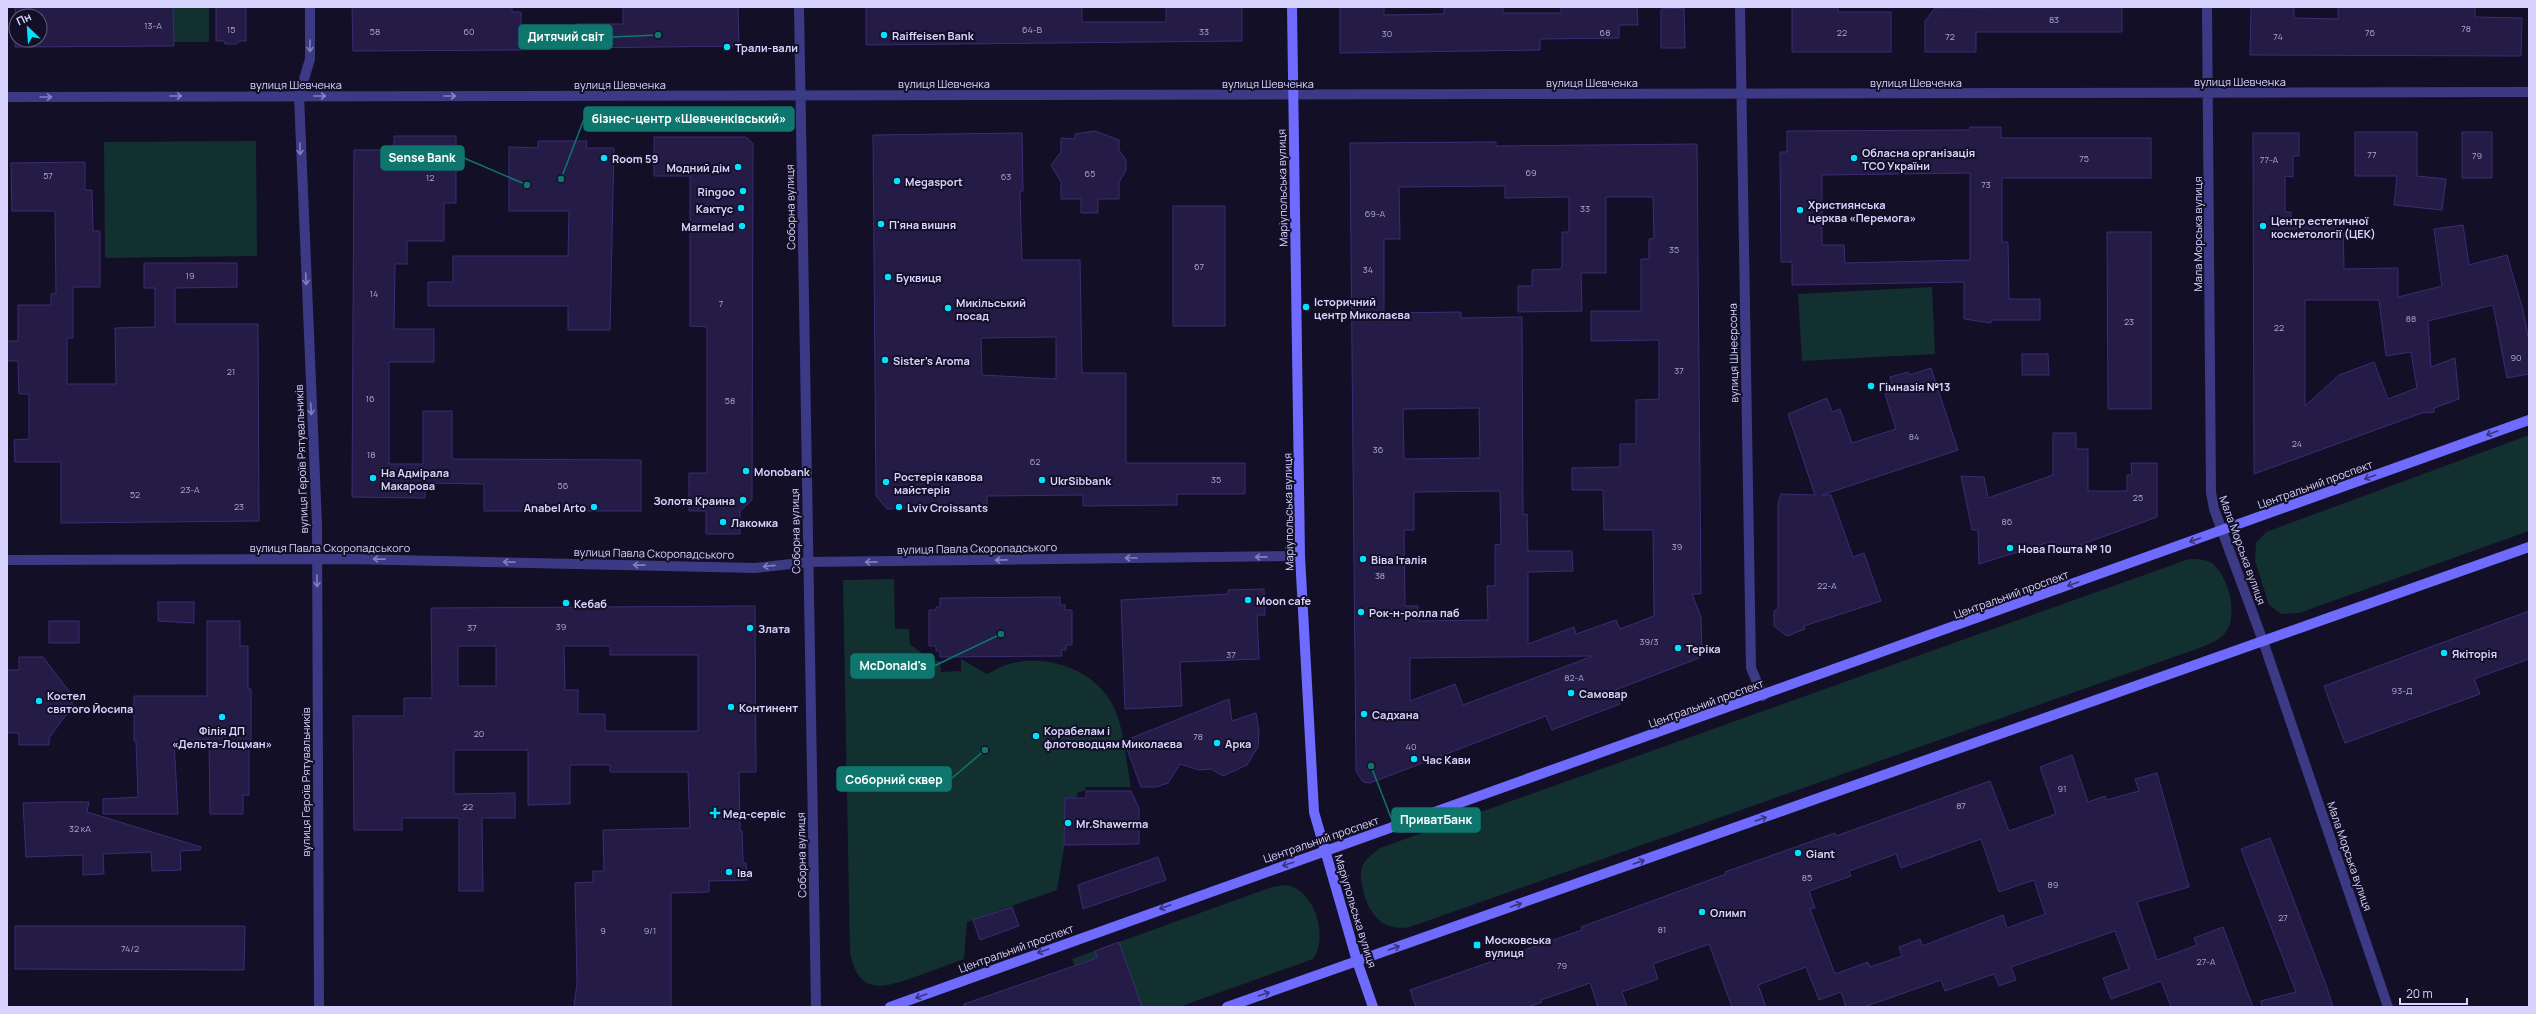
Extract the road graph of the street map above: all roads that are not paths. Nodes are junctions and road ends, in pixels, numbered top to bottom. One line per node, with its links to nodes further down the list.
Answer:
1 (310, 7): 10 (street, вулиця Героїв Рятувальників, one-way to 10)
2 (799, 7): 11 (street, Соборна вулиця)
3 (1292, 7): 9 (main road, Маріупольська вулиця)
4 (1740, 7): 8 (street, вулиця Шнеєрсона)
5 (2207, 7): 6 (street, Мала Морська вулиця)
6 (2208, 92): 7 (street, вулиця Шевченка); 8 (street, вулиця Шевченка); 14 (street, Мала Морська вулиця)
7 (2529, 92)
8 (1741, 94): 9 (street, вулиця Шевченка); 21 (street, вулиця Шнеєрсона)
9 (1292, 95): 11 (street, вулиця Шевченка); 16 (main road, Маріупольська вулиця)
10 (299, 96): 11 (street, вулиця Шевченка, one-way to 11); 12 (street, вулиця Шевченка, one-way to 10); 17 (street, вулиця Героїв Рятувальників, one-way to 17)
11 (800, 96): 19 (street, Соборна вулиця)
12 (7, 97)
13 (2529, 420): 14 (main road, Центральний проспект, one-way to 14)
14 (2222, 531): 20 (street, Мала Морська вулиця); 21 (main road, Центральний проспект, one-way to 21)
15 (2529, 547): 20 (main road)
16 (1300, 556): 19 (street, вулиця Павла Скоропадського, one-way to 19); 22 (main road, Маріупольська вулиця)
17 (316, 558): 18 (street, вулиця Павла Скоропадського); 19 (street, вулиця Павла Скоропадського, one-way to 17); 24 (street, вулиця Героїв Рятувальників, one-way to 24)
18 (7, 560)
19 (808, 562): 25 (street, Соборна вулиця)
20 (2263, 641): 23 (main road, one-way to 20); 29 (street, Мала Морська вулиця)
21 (1763, 696): 22 (main road, Центральний проспект)
22 (1325, 852): 23 (main road, Маріупольська вулиця); 26 (main road, Центральний проспект, one-way to 26)
23 (1357, 961): 27 (main road, one-way to 23); 28 (main road, Маріупольська вулиця)
24 (319, 1007)
25 (816, 1007)
26 (890, 1007)
27 (1227, 1007)
28 (1373, 1007)
29 (2388, 1007)

